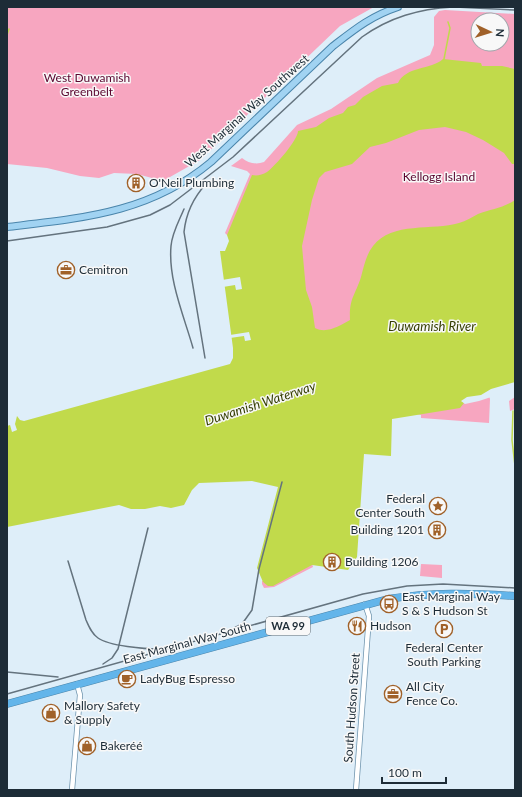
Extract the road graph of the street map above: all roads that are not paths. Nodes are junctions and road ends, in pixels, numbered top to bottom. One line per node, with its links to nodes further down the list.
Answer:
1 (398, 7): 2 (main road, West Marginal Way Southwest)
2 (7, 227)
3 (515, 596): 4 (highway, East Marginal Way South / WA 99)
4 (365, 604): 5 (highway, East Marginal Way South / WA 99); 8 (street, South Hudson Street)
5 (77, 684): 6 (highway, East Marginal Way South / WA 99); 7 (street)
6 (7, 704)
7 (72, 790)
8 (356, 790)

